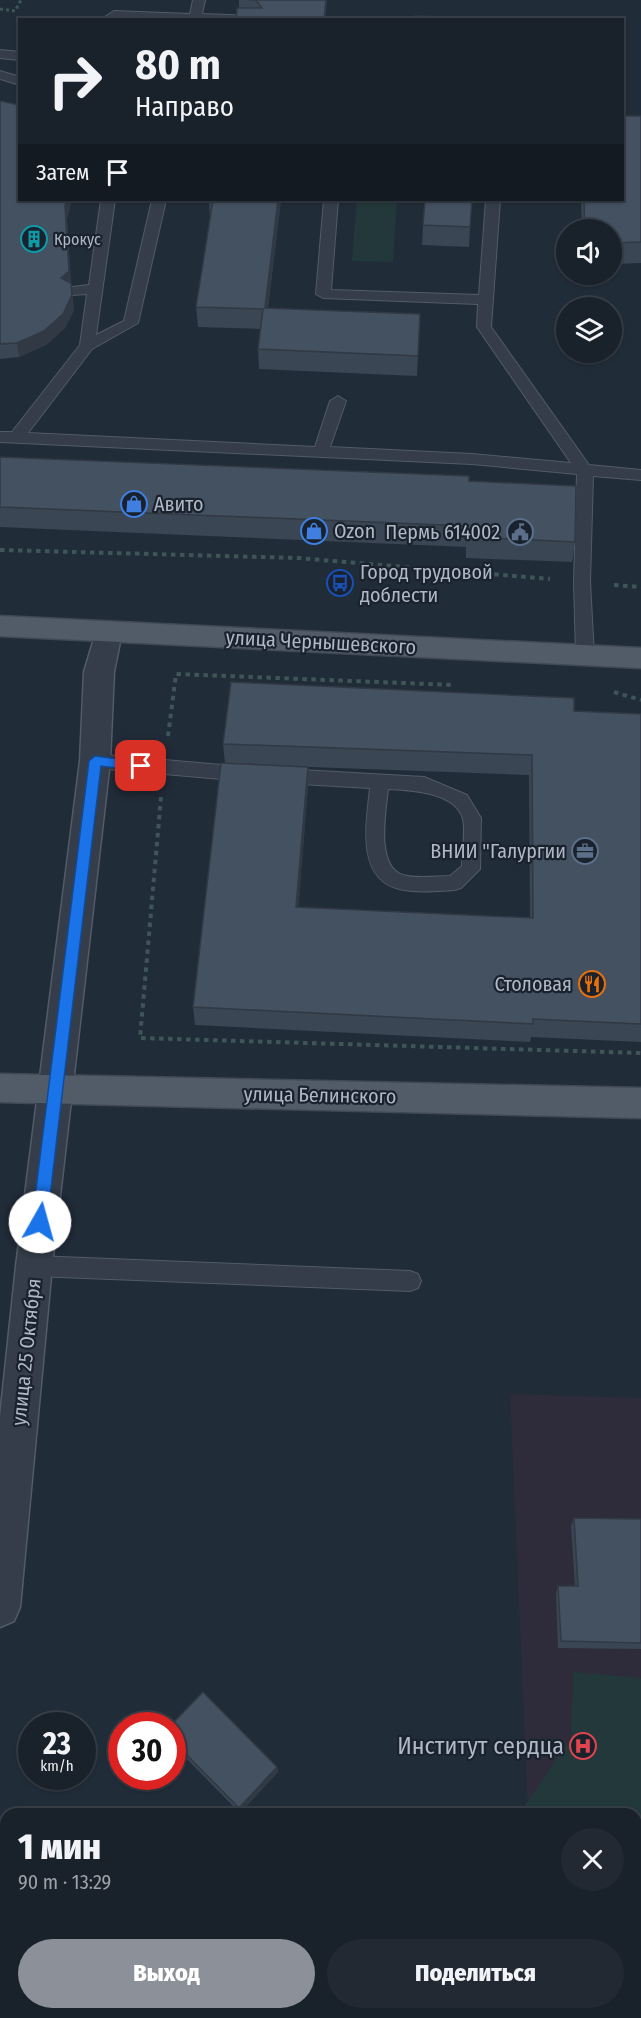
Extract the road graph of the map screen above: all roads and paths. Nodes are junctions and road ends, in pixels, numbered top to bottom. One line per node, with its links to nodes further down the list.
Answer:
1 (21, 0): 3 (path)
2 (198, 0): 5 (lane)
3 (0, 9)
4 (109, 18): 5 (lane)
5 (195, 18)
6 (0, 54): 7 (lane)
7 (18, 56)
8 (0, 75): 9 (lane)
9 (18, 80)
10 (108, 201): 14 (lane)
11 (159, 201): 17 (lane)
12 (331, 201): 16 (lane)
13 (493, 201): 16 (lane)
14 (94, 289): 15 (lane); 17 (lane)
15 (72, 291)
16 (486, 300): 21 (lane)
17 (87, 346): 19 (lane)
18 (338, 401): 20 (lane)
19 (8, 437): 20 (lane)
20 (321, 452): 21 (lane)
21 (585, 471): 22 (lane); 24 (lane)
22 (641, 475)
23 (0, 550): 24 (path)
24 (582, 582): 25 (path); 28 (lane)
25 (641, 587)
26 (0, 626): 27 (main road, улица Чернышевского)
27 (108, 632): 28 (main road, улица Чернышевского); 31 (street, улица 25 Октября)
28 (585, 655): 29 (main road, улица Чернышевского); 30 (main road)
29 (641, 658)
30 (641, 668)
31 (95, 761): 32 (lane); 36 (street, улица 25 Октября)
32 (380, 781): 32 (lane)
33 (140, 1038): 34 (path)
34 (641, 1053)
35 (0, 1088): 36 (main road, улица Белинского)
36 (56, 1091): 37 (main road, улица Белинского); 38 (street, улица 25 Октября)
37 (641, 1103)
38 (34, 1266): 39 (lane); 40 (street, улица 25 Октября)
39 (410, 1281)
40 (0, 1607)

